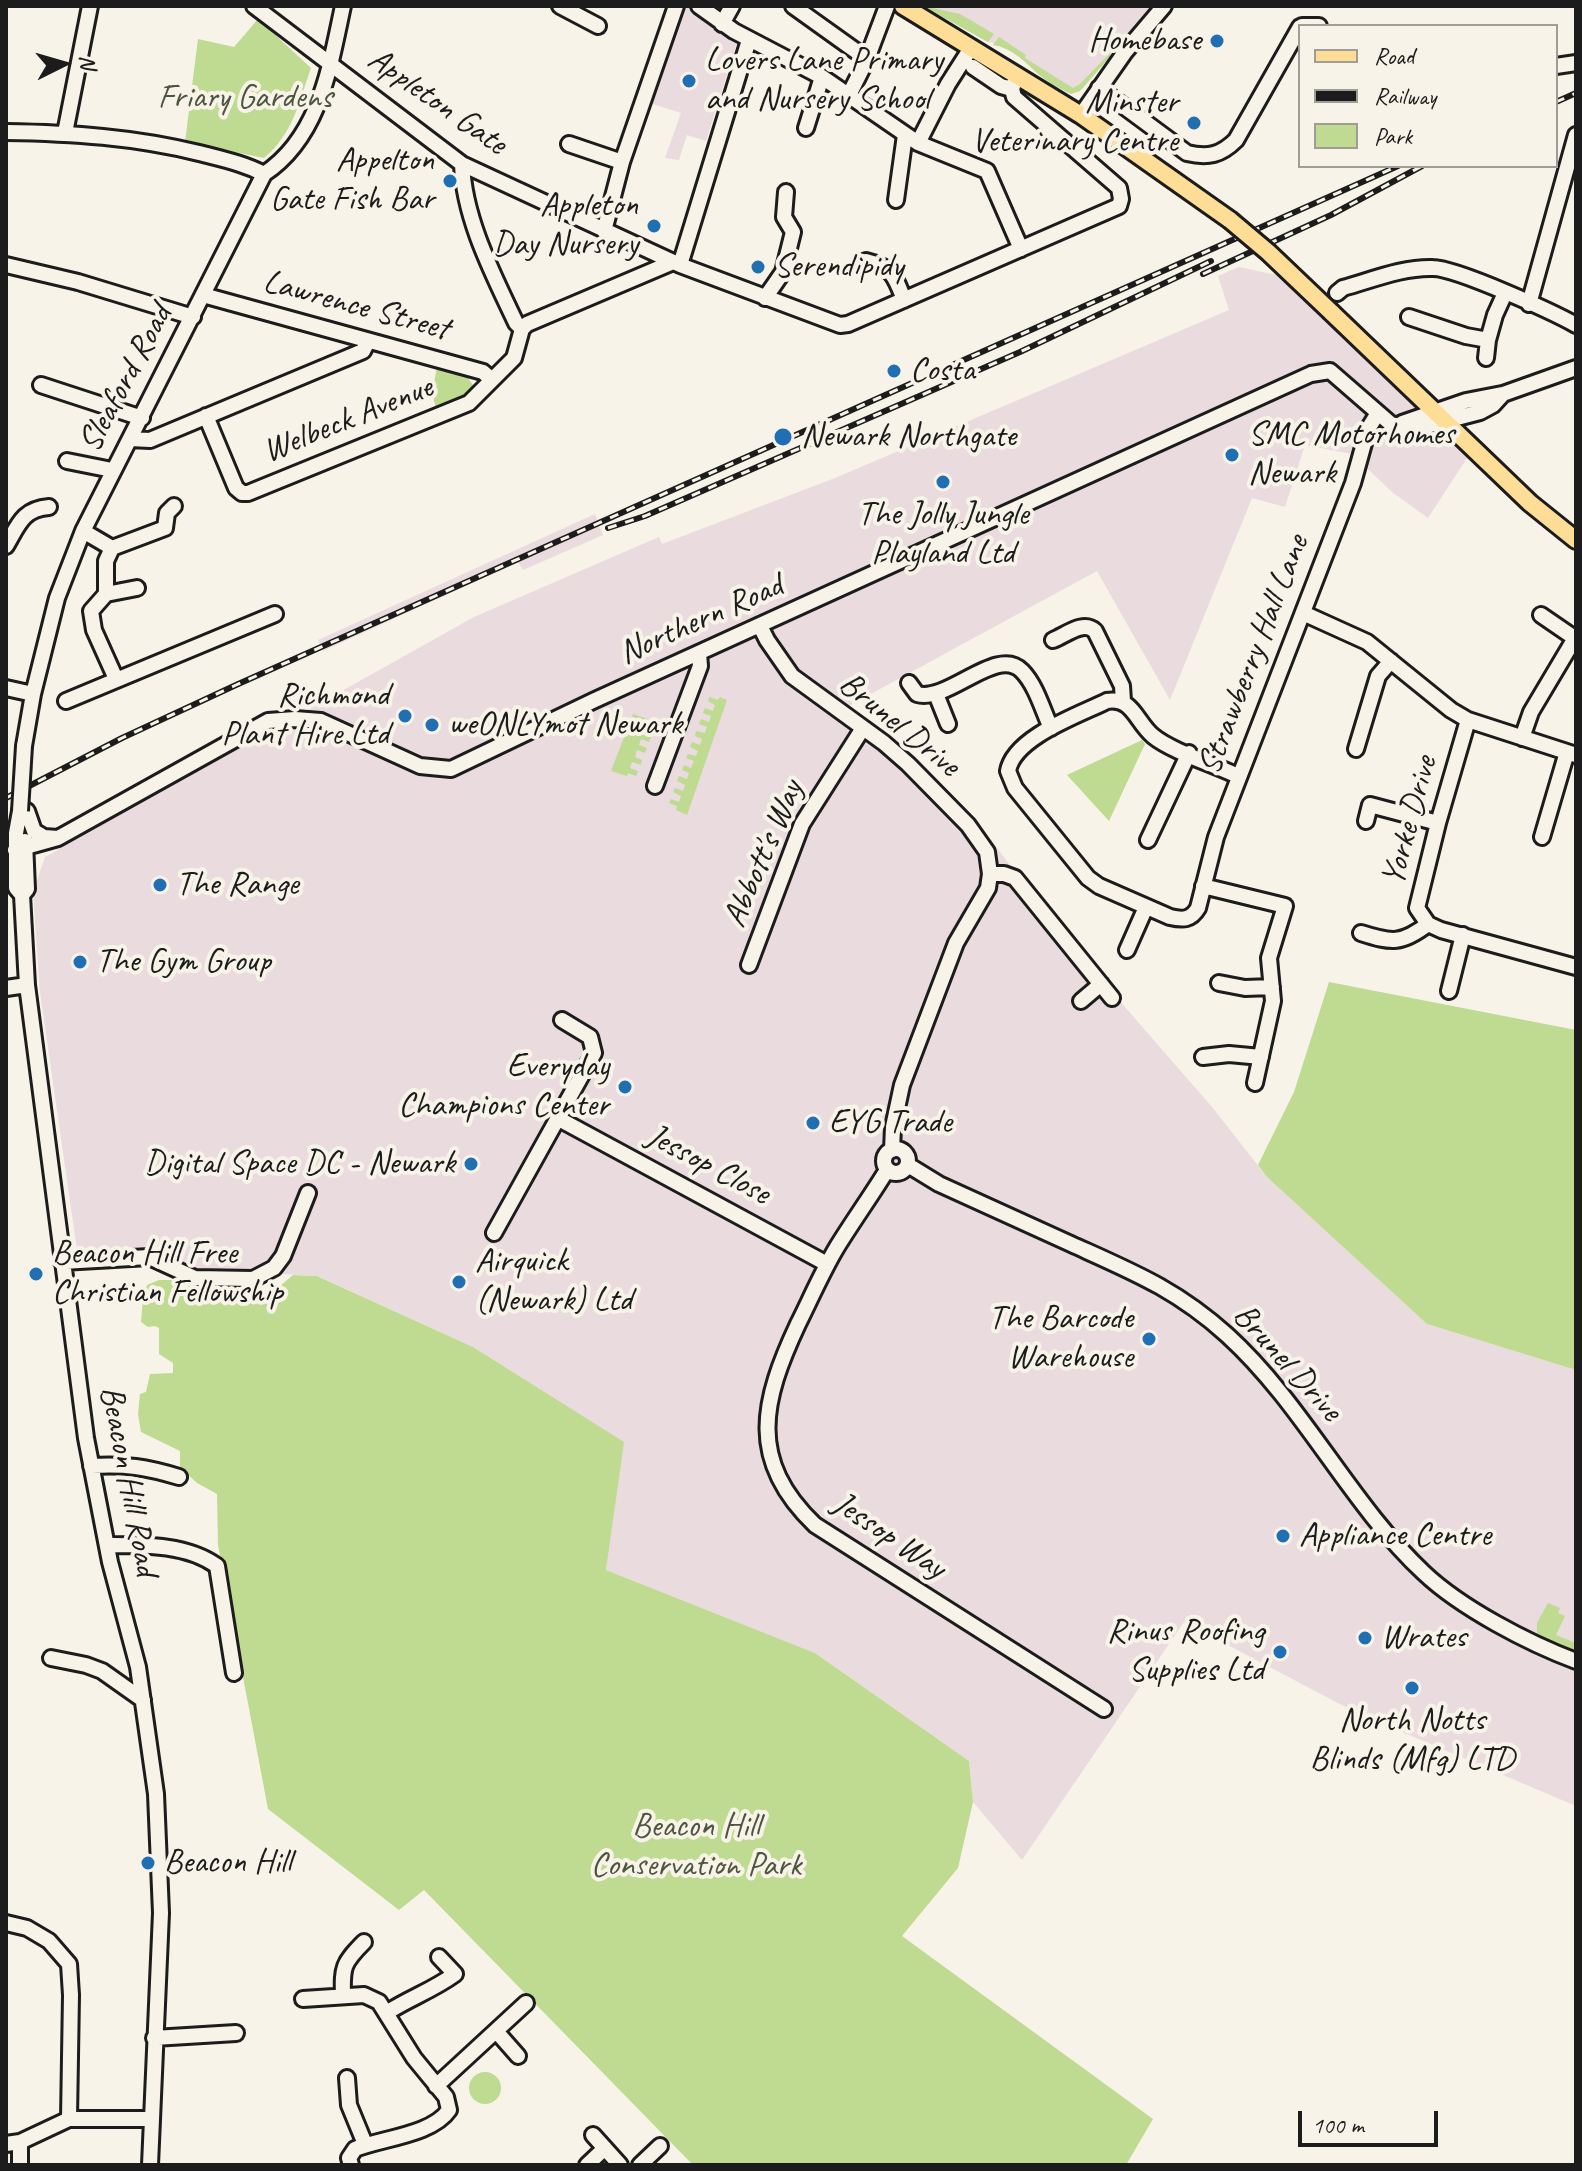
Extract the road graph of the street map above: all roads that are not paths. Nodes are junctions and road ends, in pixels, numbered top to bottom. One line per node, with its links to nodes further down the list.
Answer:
1 (90, 6): 27 (street)
2 (254, 6): 18 (street, Appleton Gate)
3 (343, 6): 18 (street, Sleaford Road)
4 (560, 6): 13 (street)
5 (676, 6): 32 (street)
6 (699, 6): 12 (street)
7 (732, 6): 12 (street)
8 (793, 6): 17 (street)
9 (887, 6): 17 (street)
10 (905, 6): 16 (main road)
11 (1164, 6): 22 (street)
12 (722, 24): 14 (street)
13 (598, 26)
14 (749, 40): 20 (street); 40 (street)
15 (1298, 40): 22 (street)
16 (971, 48): 21 (main road); 30 (street)
17 (867, 59): 23 (street)
18 (331, 64): 33 (street, Appleton Gate); 34 (street, Sleaford Road)
19 (973, 67): 21 (street)
20 (822, 77): 23 (street); 25 (street)
21 (1014, 82): 24 (main road); 38 (street, Appleton Gate)
22 (1099, 88): 24 (street)
23 (848, 97): 28 (street)
24 (1081, 115): 60 (main road, bridge)
25 (806, 128)
26 (6, 132): 27 (street)
27 (65, 133): 34 (street)
28 (905, 135): 30 (street); 36 (street)
29 (1576, 135): 47 (street)
30 (918, 143): 38 (street)
31 (569, 144): 32 (street)
32 (622, 162): 37 (street)
33 (462, 164): 37 (street, Appleton Gate); 51 (street)
34 (264, 174): 44 (street, Sleaford Road)
35 (786, 192): 45 (street)
36 (898, 196)
37 (604, 231): 40 (street, Appleton Gate)
38 (1021, 249): 46 (street, Appleton Gate)
39 (866, 261): 46 (street)
40 (676, 264): 45 (street, Appleton Gate); 51 (street)
41 (6, 265): 48 (street)
42 (1337, 293): 43 (street)
43 (1505, 293): 47 (street); 52 (street)
44 (203, 295): 48 (street, Sleaford Road); 53 (street, Lawrence Street)
45 (765, 298): 46 (street, Appleton Gate)
46 (904, 300)
47 (1529, 304): 50 (street)
48 (193, 317): 61 (street, Sleaford Road)
49 (1409, 317): 52 (street)
50 (1576, 325)
51 (522, 329): 56 (street, Welbeck Avenue)
52 (1488, 340): 54 (street)
53 (368, 341): 56 (street, Lawrence Street); 59 (street)
54 (1486, 358)
55 (1576, 368): 60 (street, Northern Road)
56 (491, 379): 59 (street, Welbeck Avenue)
57 (41, 385): 61 (street)
58 (1378, 413): 60 (street, Northern Road); 73 (street, Strawberry Hall Lane); 76 (street, Northern Road)
59 (206, 416): 62 (street)
60 (1440, 417): 68 (main road)
61 (142, 418): 62 (street, Sleaford Road)
62 (130, 439): 64 (street, Sleaford Road)
63 (67, 461): 64 (street)
64 (112, 470): 67 (street, Sleaford Road)
65 (174, 506): 70 (street)
66 (49, 507): 69 (street)
67 (83, 531): 70 (street); 84 (street, Sleaford Road)
68 (1576, 540)
69 (6, 546)
70 (112, 548): 72 (street)
71 (137, 588): 72 (street)
72 (106, 594): 81 (street)
73 (1303, 613): 80 (street, Yorke Drive); 96 (street, Strawberry Hall Lane)
74 (275, 614): 81 (street)
75 (1541, 615): 77 (street)
76 (760, 626): 79 (street, Northern Road); 90 (street, Brunel Drive)
77 (1575, 638): 92 (street)
78 (1053, 640): 87 (street)
79 (699, 653): 97 (street); 102 (street, Northern Road)
80 (1391, 661): 88 (street, Yorke Drive); 93 (street, Yorke Drive)
81 (116, 679): 86 (street)
82 (909, 683): 85 (street)
83 (6, 688): 84 (street)
84 (33, 694): 98 (street, Sleaford Road, bridge)
85 (936, 694): 89 (street); 91 (street)
86 (66, 701)
87 (1123, 701): 91 (street); 94 (street)
88 (1468, 720): 92 (street, Yorke Drive); 100 (street, Yorke Drive)
89 (948, 724)
90 (863, 728): 105 (street, Brunel Drive); 112 (street, Abbott's Way)
91 (1051, 728): 107 (street)
92 (1522, 738): 95 (street, Yorke Drive)
93 (1356, 749)
94 (1189, 753): 96 (street); 103 (street)
95 (1571, 753): 101 (street)
96 (1238, 776): 106 (street, Strawberry Hall Lane)
97 (655, 786)
98 (24, 811): 102 (street); 104 (street)
99 (1366, 821): 100 (street)
100 (1438, 823): 108 (street, Yorke Drive)
101 (1542, 837)
102 (58, 838): 104 (street, Northern Road)
103 (1148, 840)
104 (21, 849): 116 (street, Beacon Hill Road)
105 (990, 874): 115 (street); 127 (street)
106 (1203, 886): 107 (street, Strawberry Hall Lane); 117 (street)
107 (1146, 907): 111 (street)
108 (1428, 924): 109 (street); 110 (street, Yorke Drive)
109 (1361, 933)
110 (1463, 935): 113 (street, Yorke Drive); 119 (street)
111 (1127, 950)
112 (749, 965)
113 (1576, 967)
114 (1219, 983): 117 (street)
115 (1101, 984): 120 (street); 121 (street)
116 (27, 985): 118 (street); 132 (street, Beacon Hill Road)
117 (1272, 987): 124 (street)
118 (6, 988)
119 (1449, 991)
120 (1112, 998)
121 (1081, 1001)
122 (562, 1020): 126 (street)
123 (1203, 1057): 124 (street)
124 (1261, 1057): 125 (street)
125 (1255, 1083)
126 (559, 1119): 131 (street); 133 (street, Jessop Close)
127 (892, 1150): 128 (street); 129 (street)
128 (908, 1165): 129 (street); 138 (street, Brunel Drive)
129 (887, 1170): 133 (street, Jessop Way)
130 (308, 1193): 132 (street)
131 (494, 1233)
132 (62, 1262): 134 (street, Beacon Hill Road)
133 (827, 1264): 141 (street, Jessop Way)
134 (91, 1466): 135 (street); 136 (street, Beacon Hill Road)
135 (179, 1477)
136 (107, 1545): 139 (street); 140 (street, Beacon Hill Road)
137 (51, 1658): 140 (street)
138 (1576, 1661)
139 (234, 1673)
140 (143, 1700): 151 (street, Beacon Hill Road)
141 (1104, 1709)
142 (6, 1923): 155 (street)
143 (364, 1942): 145 (street)
144 (439, 1957): 148 (street)
145 (343, 1996): 146 (street); 148 (street)
146 (303, 1999)
147 (526, 2003): 149 (street)
148 (388, 2012): 154 (street)
149 (496, 2031): 152 (street); 154 (street)
150 (236, 2033): 151 (street)
151 (154, 2038): 156 (street, Beacon Hill Road)
152 (518, 2056)
153 (347, 2078): 159 (street)
154 (436, 2086): 159 (street)
155 (69, 2119): 156 (street); 158 (street)
156 (151, 2119): 163 (street, Beacon Hill Road)
157 (593, 2135): 161 (street)
158 (13, 2143): 162 (street)
159 (365, 2144): 164 (street)
160 (660, 2146): 167 (street)
161 (605, 2148): 165 (street); 166 (street)
162 (20, 2165)
163 (150, 2165)
164 (351, 2165)
165 (587, 2165)
166 (620, 2165)
167 (640, 2165)

